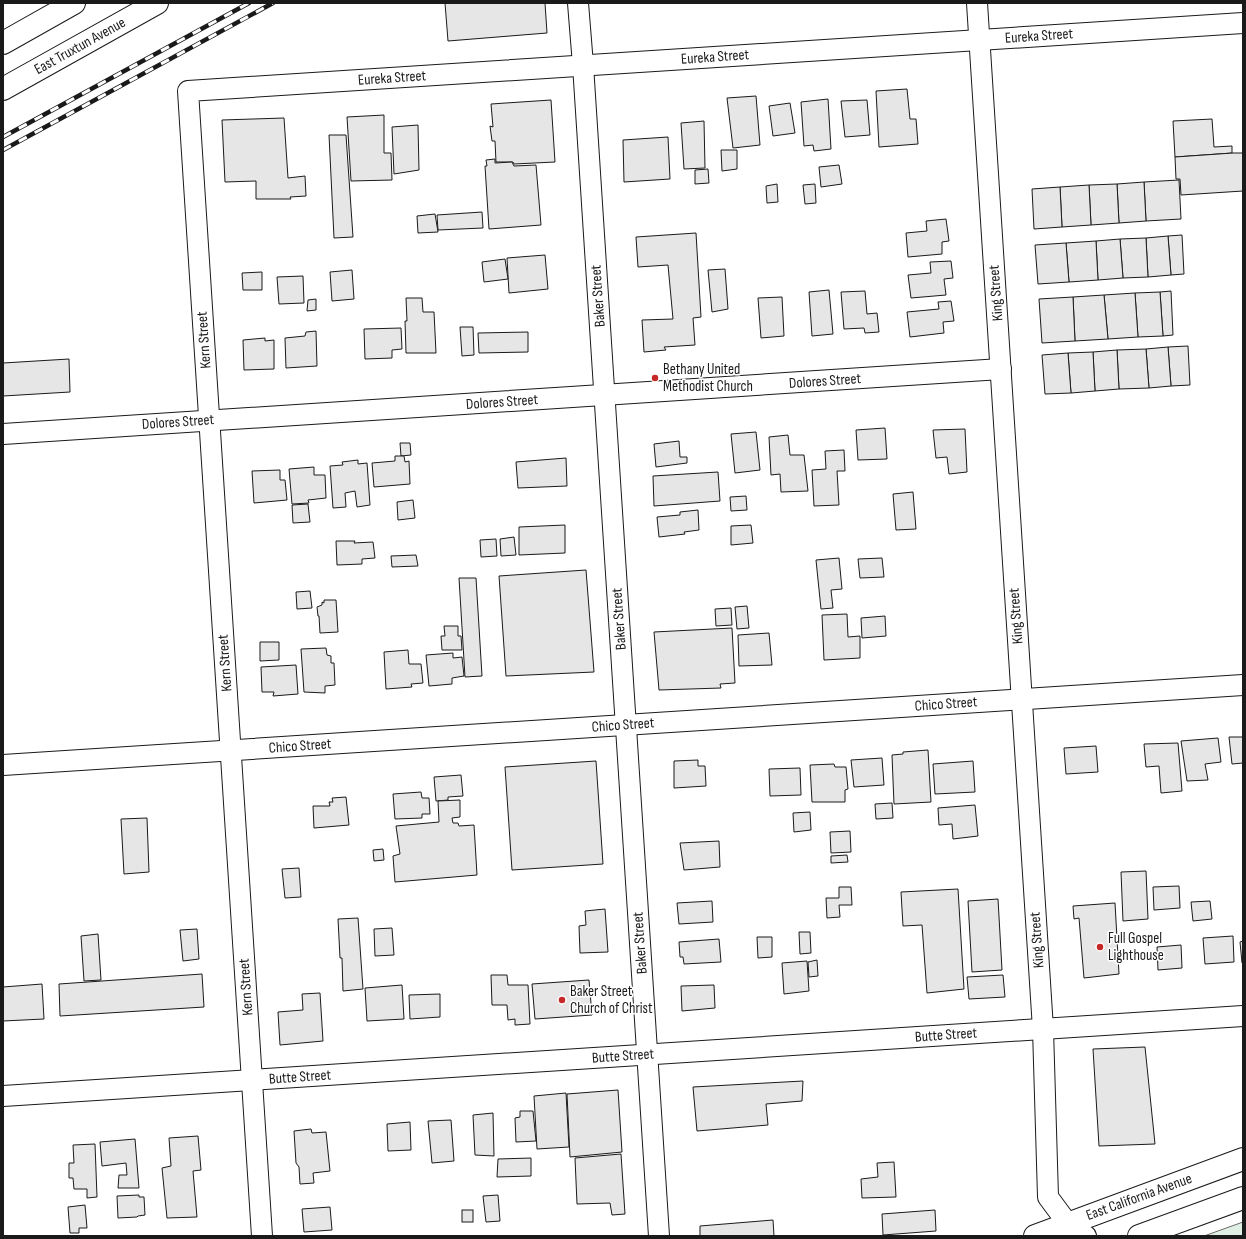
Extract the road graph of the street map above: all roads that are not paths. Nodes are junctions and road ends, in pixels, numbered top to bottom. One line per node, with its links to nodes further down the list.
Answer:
1 (74, 3): 7 (main road)
2 (157, 3): 9 (main road, East Truxtun Avenue)
3 (578, 3): 8 (street, Baker Street)
4 (977, 3): 6 (street, King Street)
5 (1243, 23): 6 (street, Eureka Street)
6 (979, 40): 8 (street, Eureka Street); 11 (street, King Street)
7 (3, 43)
8 (584, 65): 10 (street, Eureka Street); 12 (street, Baker Street)
9 (3, 89)
10 (188, 91): 13 (street, Kern Street)
11 (1001, 370): 12 (street, Dolores Street); 16 (street, King Street)
12 (605, 395): 13 (street, Dolores Street); 17 (street, Baker Street)
13 (209, 420): 14 (street, Dolores Street); 18 (street, Kern Street)
14 (3, 434)
15 (1243, 685): 16 (street, Chico Street)
16 (1022, 699): 17 (street, Chico Street); 21 (street, King Street)
17 (626, 725): 18 (street, Chico Street); 22 (street, Baker Street)
18 (230, 750): 19 (street, Chico Street); 23 (street, Kern Street)
19 (3, 765)
20 (1243, 1016): 21 (street, Butte Street)
21 (1043, 1029): 22 (street, Butte Street); 27 (street, King Street)
22 (647, 1054): 23 (street, Butte Street); 29 (street, Baker Street)
23 (252, 1080): 24 (street, Butte Street); 28 (street, Kern Street)
24 (3, 1096)
25 (1243, 1159): 27 (main road, East California Avenue)
26 (1243, 1198): 32 (main road)
27 (1068, 1224): 30 (main road, East California Avenue); 31 (street, King Street)
28 (262, 1236)
29 (659, 1236)
30 (1035, 1236)
31 (1086, 1236)
32 (1139, 1236)

